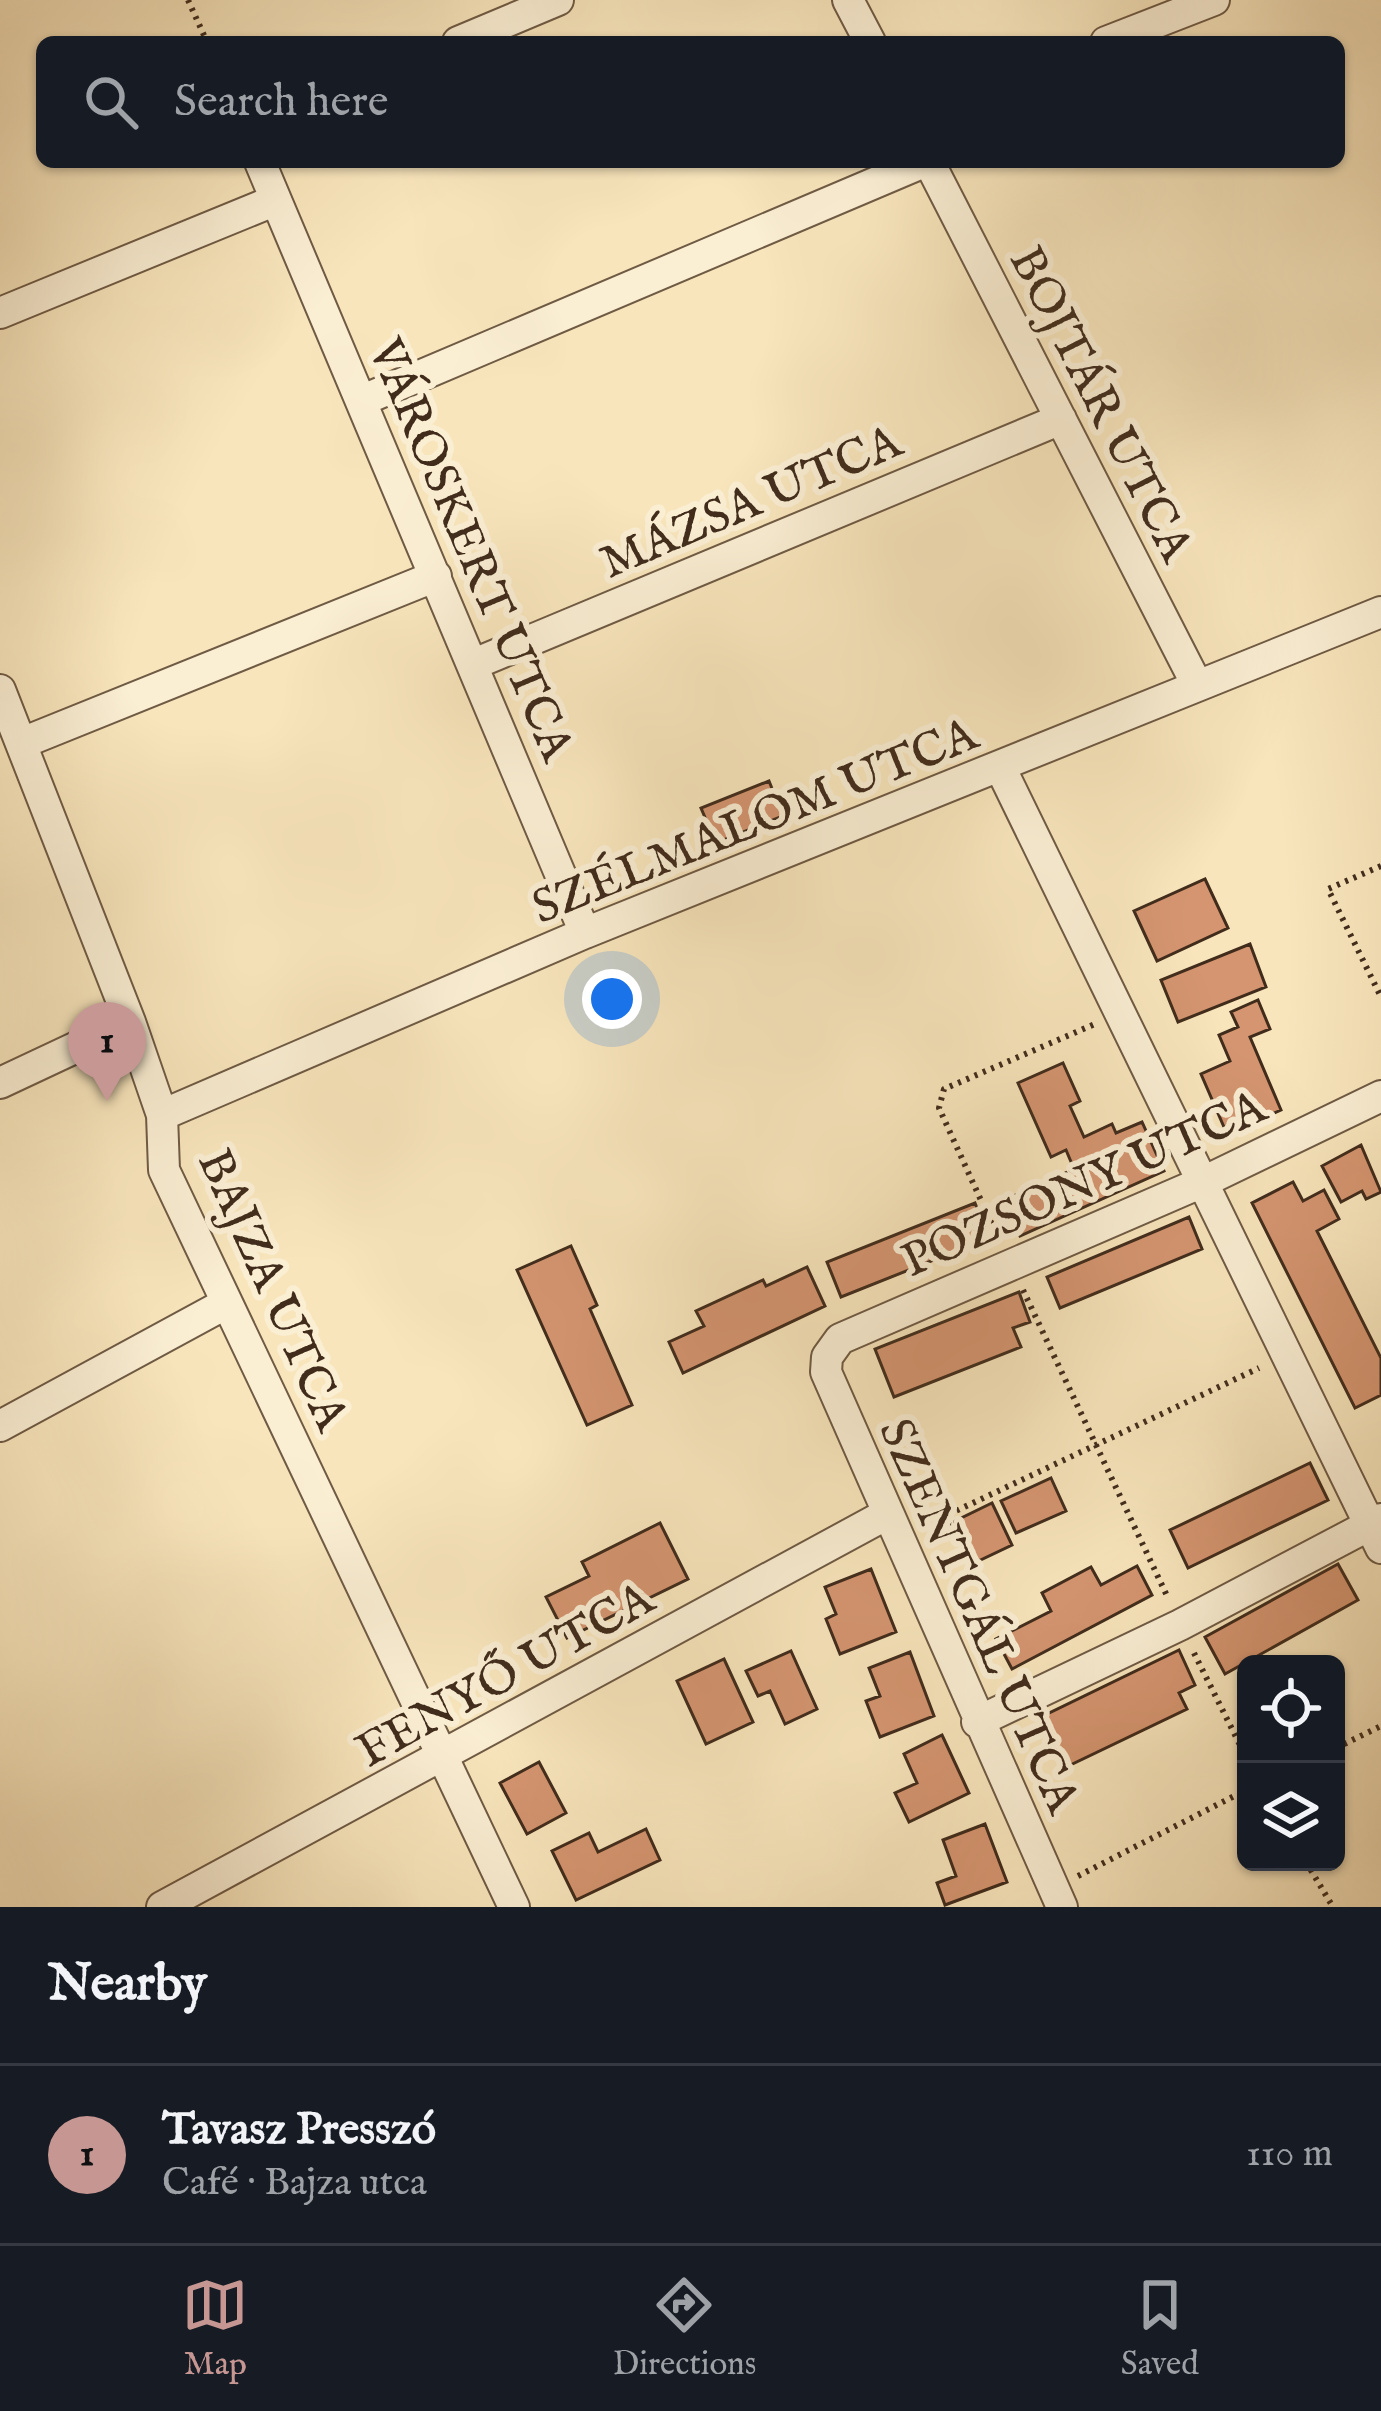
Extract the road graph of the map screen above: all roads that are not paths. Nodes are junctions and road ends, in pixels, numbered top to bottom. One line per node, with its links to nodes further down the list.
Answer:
1 (558, 0): 4 (street)
2 (848, 0): 5 (street)
3 (1214, 0): 6 (street)
4 (472, 36)
5 (866, 36)
6 (1121, 36)
7 (263, 168): 10 (street, VÁROSKERT UTCA)
8 (913, 168): 12 (street)
9 (930, 168): 13 (street, BOJTÁR UTCA)
10 (276, 200): 11 (street); 12 (street, VÁROSKERT UTCA)
11 (0, 313)
12 (363, 400): 14 (street, VÁROSKERT UTCA)
13 (1061, 418): 16 (street, MÁZSA UTCA); 17 (street, BOJTÁR UTCA)
14 (436, 576): 16 (street, VÁROSKERT UTCA); 19 (street)
15 (1381, 612): 17 (street, SZÉLMALOM UTCA)
16 (474, 664): 21 (street, VÁROSKERT UTCA)
17 (1196, 685): 20 (street, SZÉLMALOM UTCA)
18 (0, 690): 19 (street, BAJZA UTCA)
19 (22, 743): 22 (street, BAJZA UTCA)
20 (1001, 769): 21 (street, SZÉLMALOM UTCA); 26 (street)
21 (585, 934): 25 (street, SZÉLMALOM UTCA)
22 (130, 1022): 23 (street); 25 (street, BAJZA UTCA)
23 (0, 1083)
24 (1381, 1096): 26 (street, POZSONY UTCA)
25 (162, 1115): 27 (street, BAJZA UTCA)
26 (1205, 1181): 28 (street, POZSONY UTCA); 31 (street)
27 (225, 1304): 29 (street); 33 (street, BAJZA UTCA)
28 (827, 1357): 30 (street, SZENTGÁL UTCA)
29 (0, 1426)
30 (892, 1526): 32 (street, SZENTGÁL UTCA); 33 (street, FENYŐ UTCA)
31 (1377, 1531): 32 (street)
32 (977, 1722): 34 (street, SZENTGÁL UTCA)
33 (444, 1758): 35 (street, FENYŐ UTCA); 36 (street, BAJZA UTCA)
34 (1057, 1898)
35 (162, 1907)
36 (514, 1907)

